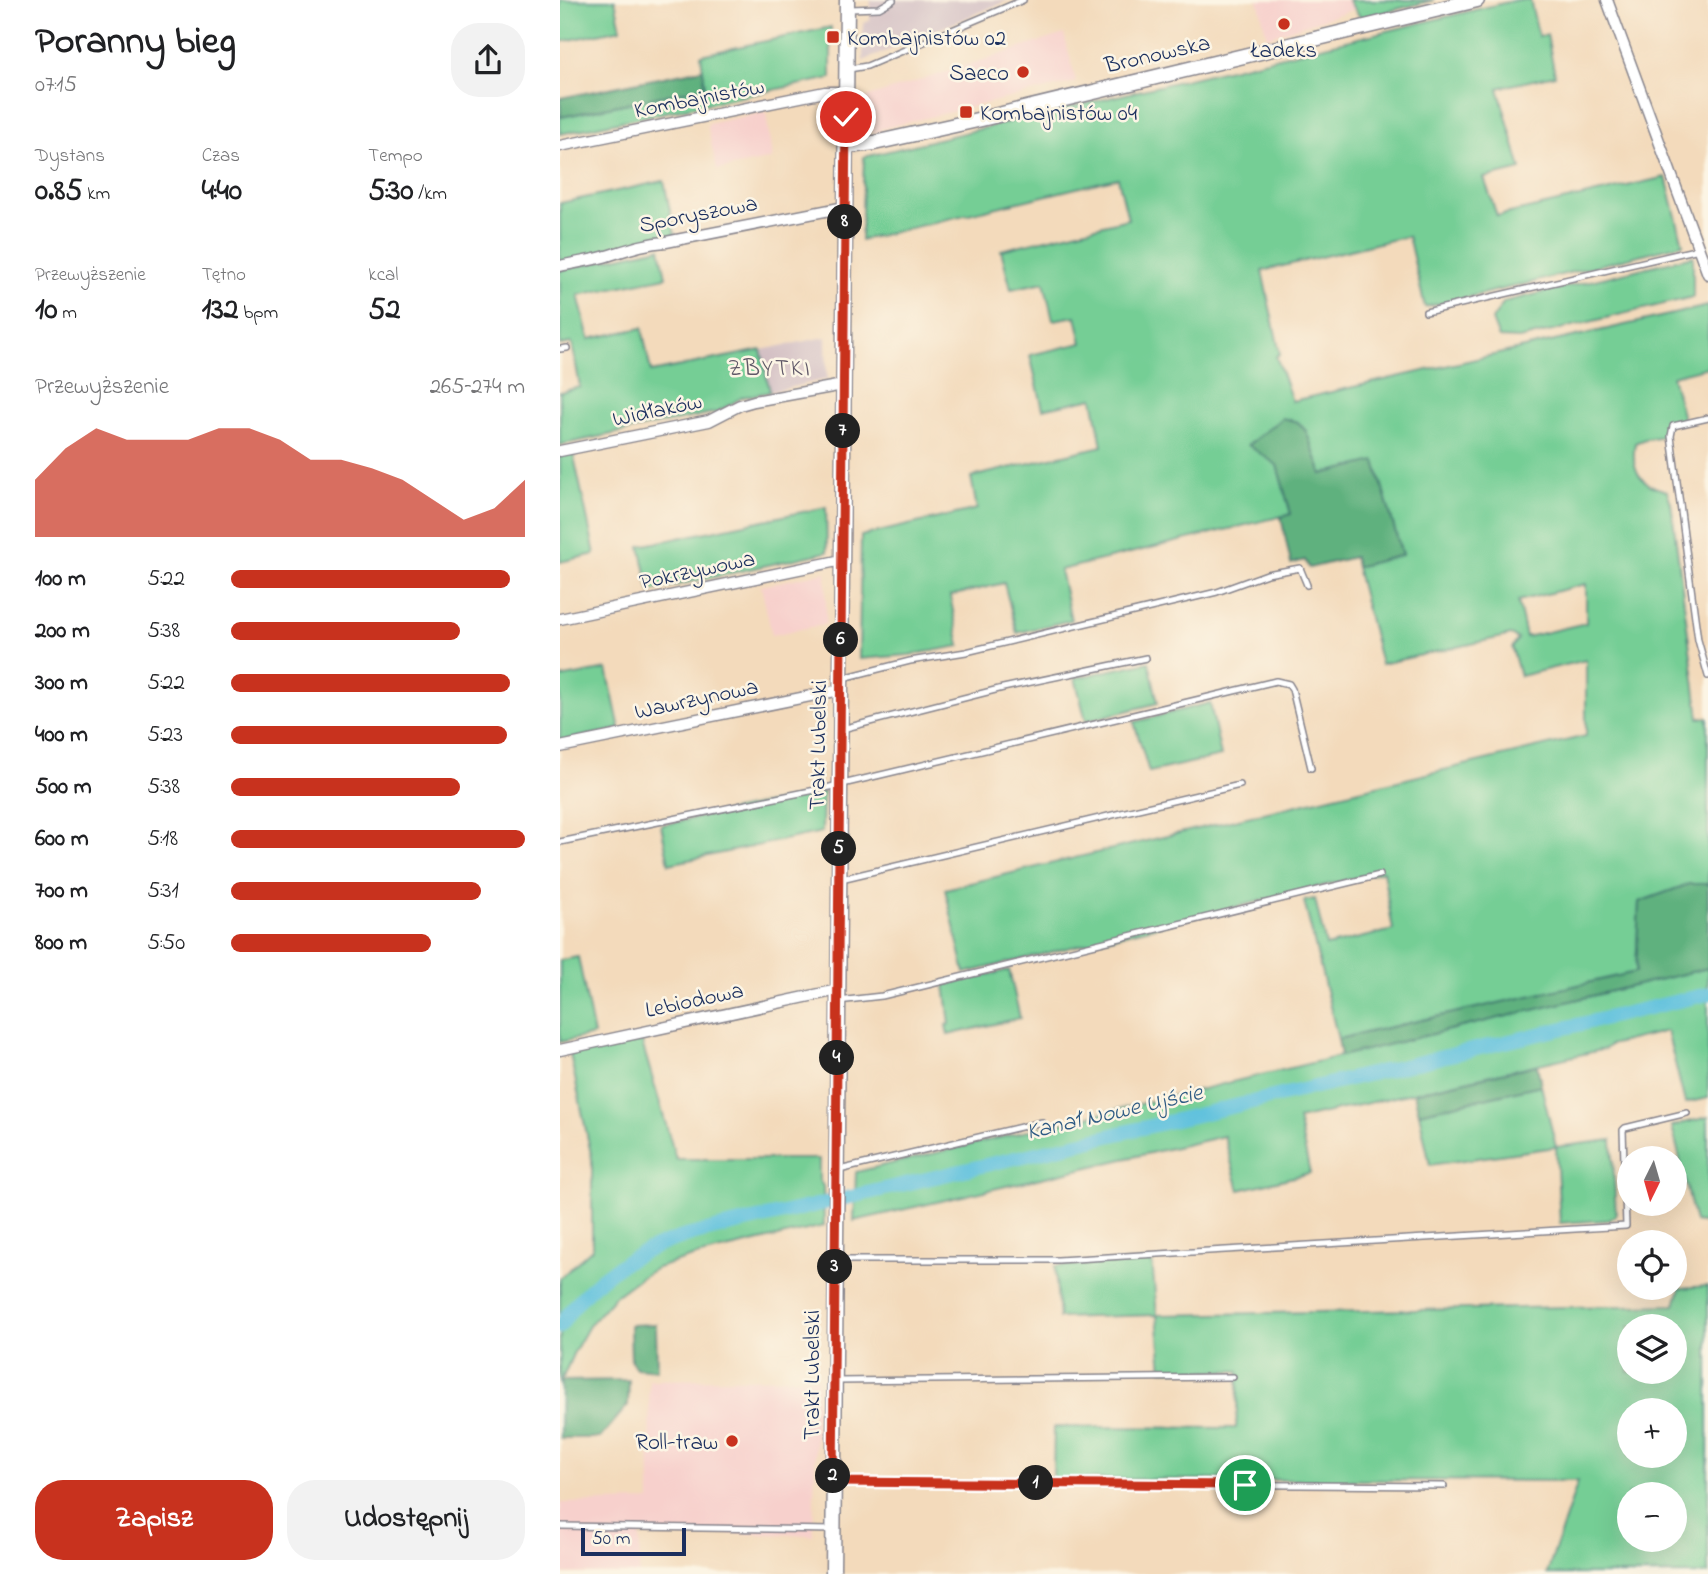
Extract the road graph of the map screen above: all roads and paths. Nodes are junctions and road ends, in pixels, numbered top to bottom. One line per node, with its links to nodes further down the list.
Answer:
1 (893, 0): 5 (lane)
2 (1023, 0): 6 (lane)
3 (1477, 0): 9 (street, Bronowska)
4 (1607, 0): 11 (street)
5 (847, 4): 6 (street, Trakt Lubelski)
6 (846, 69): 7 (street, Trakt Lubelski)
7 (846, 92): 8 (street, Kombajnistów); 9 (street, Trakt Lubelski)
8 (560, 146)
9 (847, 146): 10 (street, Trakt Lubelski)
10 (845, 206): 12 (street, Sporyszowa); 15 (street, Trakt Lubelski)
11 (1699, 249): 13 (street); 14 (lane)
12 (560, 266)
13 (1708, 274)
14 (1426, 312)
15 (843, 385): 17 (street, Widłaków); 18 (street, Trakt Lubelski)
16 (1708, 418): 22 (lane)
17 (560, 451)
18 (842, 560): 20 (street, Pokrzywowa); 23 (street, Trakt Lubelski)
19 (1307, 584): 23 (lane)
20 (560, 619)
21 (1146, 657): 24 (lane)
22 (1708, 676)
23 (840, 684): 24 (street, Trakt Lubelski); 25 (street, Wawrzynowa)
24 (840, 729): 27 (street, Trakt Lubelski)
25 (560, 747)
26 (1311, 768): 27 (lane)
27 (839, 785): 29 (lane); 31 (street, Trakt Lubelski)
28 (1240, 785): 31 (lane)
29 (560, 842)
30 (1380, 875): 32 (lane)
31 (838, 879): 32 (street, Trakt Lubelski)
32 (838, 996): 33 (street, Lebiodowa); 36 (street, Trakt Lubelski)
33 (560, 1050)
34 (1687, 1112): 37 (lane)
35 (1042, 1122): 36 (lane)
36 (836, 1178): 37 (street, Trakt Lubelski)
37 (835, 1260): 39 (street, Trakt Lubelski)
38 (1233, 1377): 39 (lane)
39 (834, 1381): 40 (street, Trakt Lubelski)
40 (833, 1482): 41 (lane); 43 (street, Trakt Lubelski)
41 (1444, 1486)
42 (560, 1526): 43 (lane)
43 (833, 1530): 44 (street, Trakt Lubelski)
44 (833, 1574)

